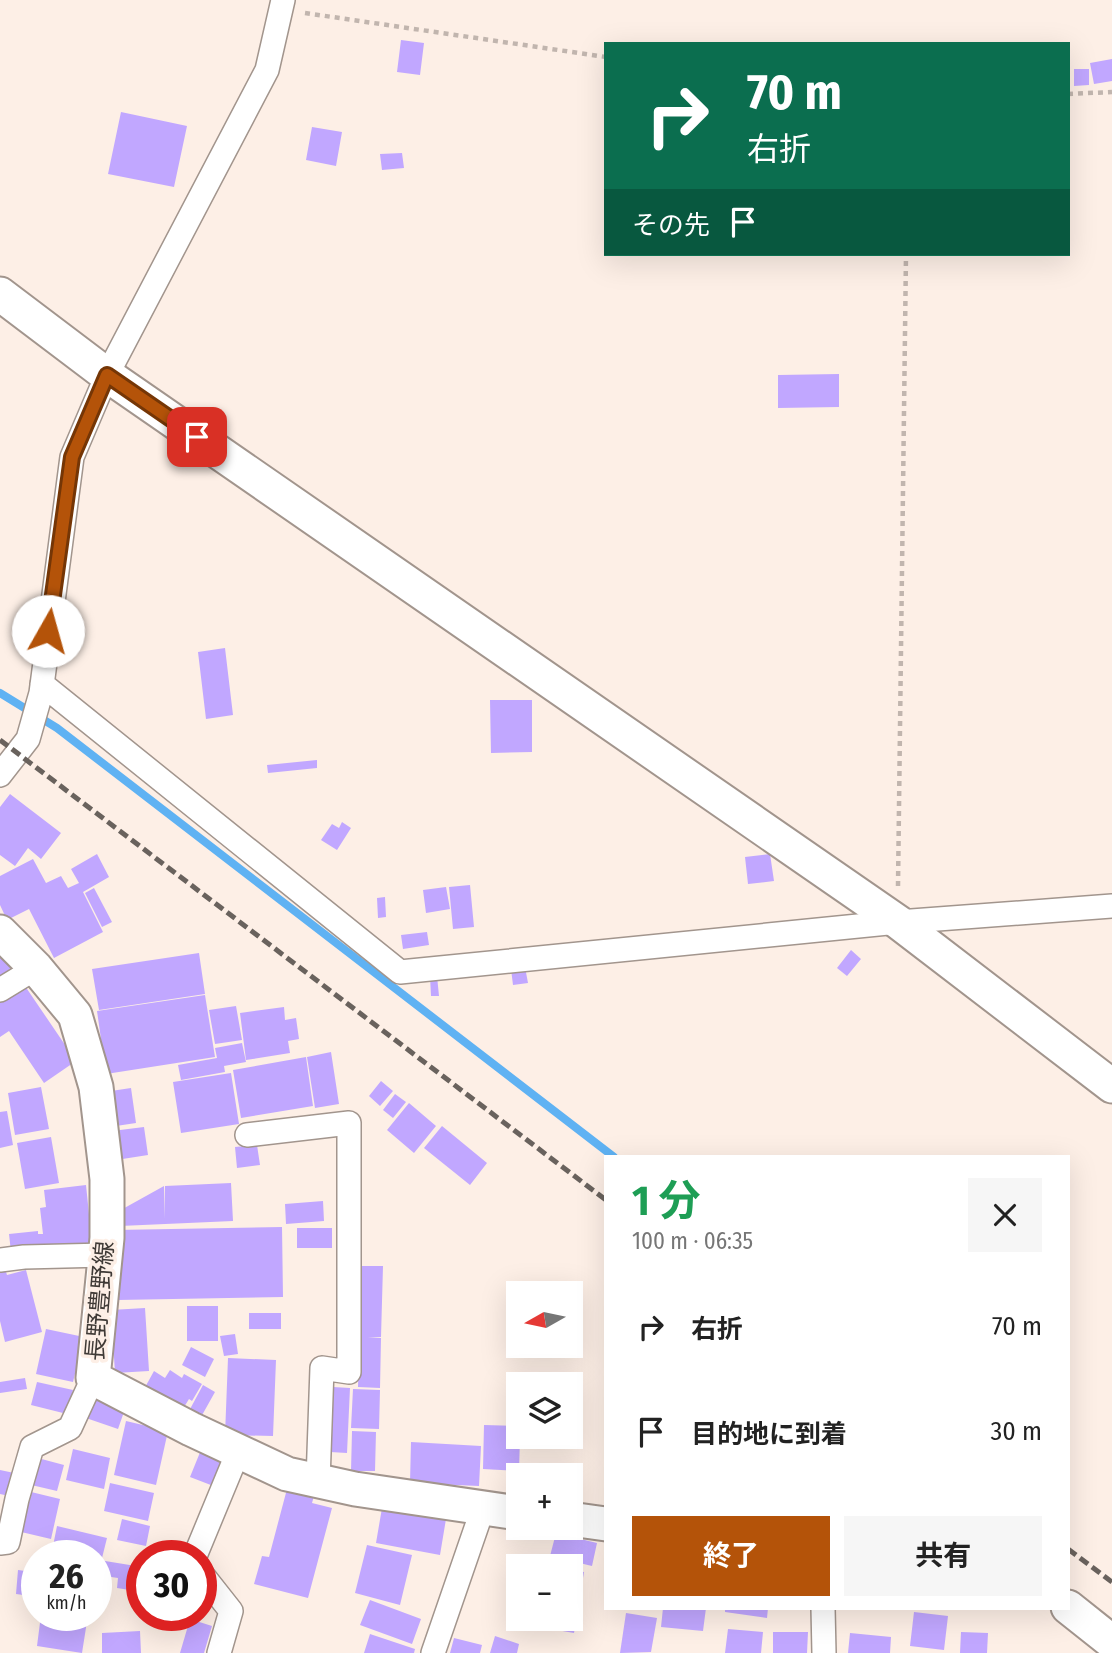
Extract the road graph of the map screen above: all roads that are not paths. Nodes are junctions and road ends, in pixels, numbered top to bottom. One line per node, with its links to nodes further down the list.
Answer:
1 (282, 5): 3 (street)
2 (0, 293): 3 (street)
3 (107, 375): 4 (street); 7 (street)
4 (41, 689): 5 (street); 7 (street)
5 (0, 775)
6 (1112, 906): 7 (street)
7 (898, 922): 11 (street)
8 (0, 932): 9 (street, 長野豊野線)
9 (36, 968): 10 (street); 13 (street, 長野豊野線)
10 (0, 990)
11 (1112, 1086)
12 (247, 1135): 17 (street)
13 (105, 1255): 14 (street); 15 (street, 長野豊野線)
14 (0, 1260)
15 (93, 1378): 16 (street, 長野豊野線); 23 (street)
16 (238, 1452): 17 (street, 長野豊野線); 22 (street)
17 (318, 1481): 18 (street, 長野豊野線)
18 (483, 1508): 19 (street, 長野豊野線); 29 (street)
19 (506, 1511)
20 (583, 1521): 21 (street)
21 (604, 1524)
22 (202, 1540)
23 (0, 1543)
24 (217, 1593): 28 (street)
25 (1070, 1609): 27 (street)
26 (824, 1610): 30 (street)
27 (1112, 1642)
28 (219, 1653)
29 (433, 1653)
30 (824, 1653)

